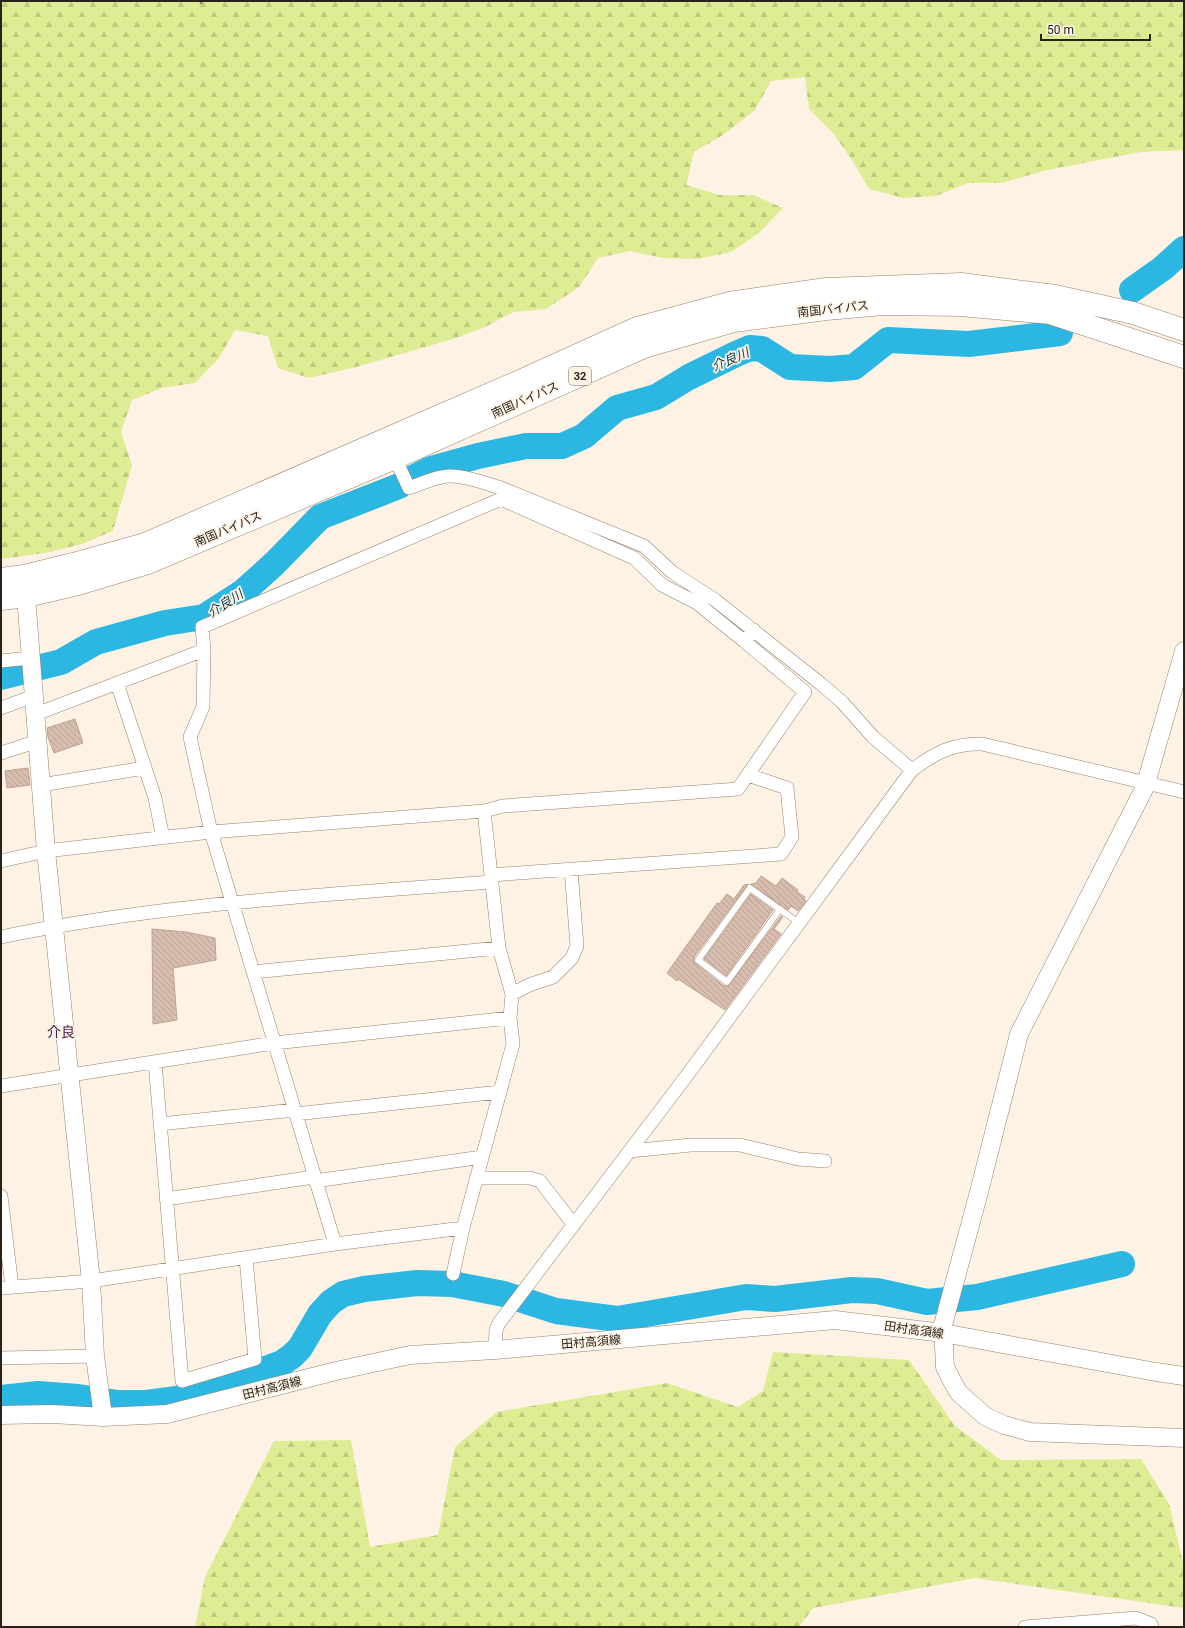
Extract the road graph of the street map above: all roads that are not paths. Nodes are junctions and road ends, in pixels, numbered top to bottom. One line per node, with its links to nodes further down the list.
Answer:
1 (1184, 330): 5 (highway, 南国バイパス / 32)
2 (1184, 357): 3 (highway, 南国バイパス / 32)
3 (395, 458): 5 (highway, 南国バイパス / 32); 7 (street)
4 (1, 579): 5 (highway, 南国バイパス / 32)
5 (25, 586): 6 (highway, 南国バイパス / 32); 12 (street)
6 (1, 599)
7 (754, 630): 8 (street); 19 (street)
8 (744, 641): 9 (street); 20 (street)
9 (204, 650): 13 (street); 25 (street)
10 (1184, 651): 21 (street)
11 (1, 662): 12 (street)
12 (32, 675): 14 (street); 15 (street)
13 (117, 683): 15 (street); 18 (street)
14 (1, 708)
15 (36, 714): 16 (street)
16 (38, 741): 17 (street); 22 (street)
17 (1, 753)
18 (144, 768): 22 (street); 26 (street)
19 (912, 770): 21 (street); 33 (street)
20 (748, 775): 24 (street); 29 (street)
21 (1146, 783): 23 (street); 62 (street)
22 (41, 785): 27 (street)
23 (1184, 792)
24 (484, 811): 25 (street); 30 (street)
25 (211, 832): 26 (street); 31 (street)
26 (163, 838): 27 (street)
27 (46, 851): 28 (street); 34 (street)
28 (1, 861)
29 (572, 869): 30 (street); 38 (street)
30 (491, 879): 31 (street); 36 (street)
31 (232, 902): 34 (street); 37 (street)
32 (780, 909): 32 (lane); 33 (lane)
33 (799, 923): 47 (street)
34 (55, 926): 35 (street); 42 (street)
35 (1, 937)
36 (499, 948): 37 (street); 38 (street)
37 (253, 972): 40 (street)
38 (512, 994): 39 (street)
39 (510, 1018): 40 (street); 44 (street)
40 (274, 1043): 41 (street); 45 (street)
41 (155, 1062): 42 (street); 46 (street)
42 (69, 1075): 43 (street); 60 (street)
43 (1, 1086)
44 (500, 1092): 45 (street); 48 (street)
45 (295, 1112): 46 (street); 51 (street)
46 (160, 1124): 53 (street)
47 (630, 1151): 49 (street); 54 (street)
48 (482, 1157): 50 (street); 51 (street)
49 (825, 1161)
50 (476, 1178): 54 (street); 55 (street)
51 (315, 1179): 53 (street); 56 (street)
52 (1, 1196): 61 (street)
53 (166, 1199): 58 (street)
54 (574, 1225): 63 (street)
55 (462, 1228): 56 (street); 59 (street)
56 (335, 1244): 57 (street)
57 (246, 1258): 58 (street); 58 (street)
58 (172, 1269): 60 (street)
59 (453, 1274)
60 (91, 1281): 61 (street); 64 (street)
61 (7, 1287)
62 (943, 1333): 63 (street, 田村高須線); 66 (street, 田村高須線); 69 (street)
63 (495, 1350): 67 (street, 田村高須線)
64 (95, 1356): 65 (street); 67 (street)
65 (1, 1358)
66 (1184, 1376)
67 (102, 1407): 68 (street, 田村高須線)
68 (1, 1415)
69 (1184, 1438)
70 (1025, 1627): 71 (street)
71 (1152, 1627)

